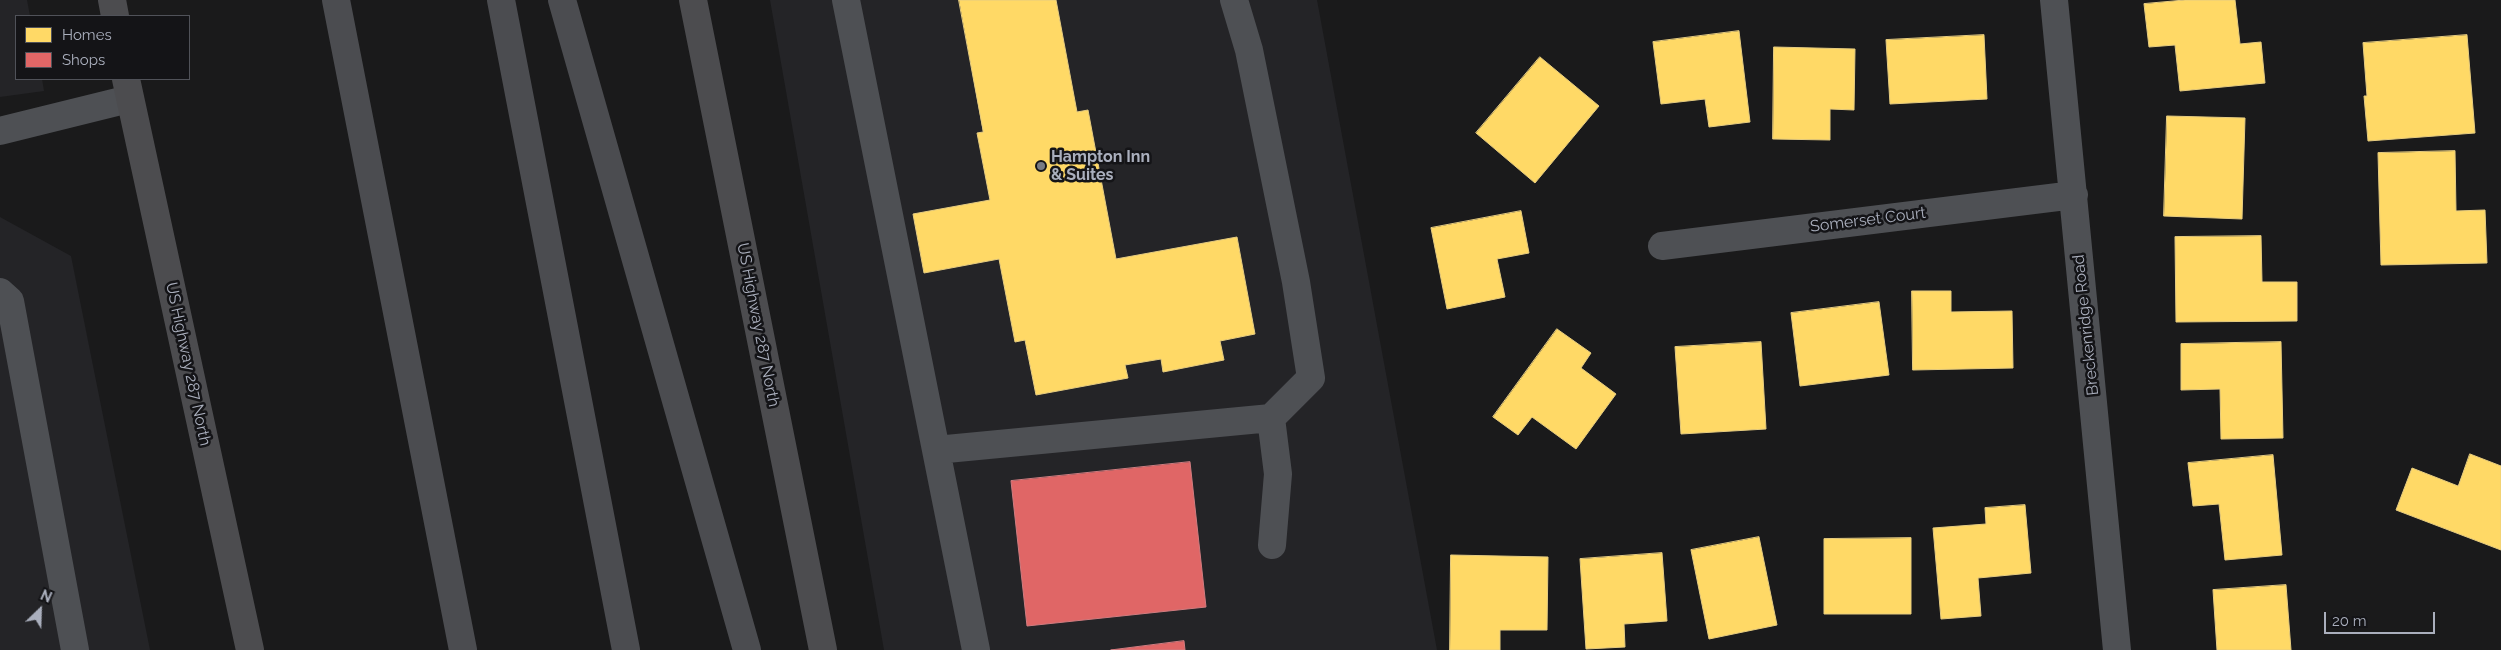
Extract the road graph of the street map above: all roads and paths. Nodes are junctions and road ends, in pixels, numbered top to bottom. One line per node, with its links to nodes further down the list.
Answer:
1 (112, 0): 9 (main road)
2 (336, 0): 20 (highway)
3 (501, 0): 21 (highway)
4 (562, 0): 22 (highway)
5 (693, 0): 23 (main road, US Highway 287 North)
6 (846, 0): 16 (street)
7 (1234, 0): 15 (street)
8 (2054, 0): 12 (street, Breckenridge Road)
9 (115, 15)
10 (127, 89): 11 (street); 19 (main road, US Highway 287 North)
11 (0, 131)
12 (2074, 195): 13 (street, Somerset Court); 25 (street, Breckenridge Road)
13 (1662, 246)
14 (0, 292): 18 (street)
15 (1271, 418): 16 (street); 17 (street)
16 (936, 450): 24 (street)
17 (1272, 546)
18 (75, 650)
19 (250, 650)
20 (463, 650)
21 (626, 650)
22 (747, 650)
23 (823, 650)
24 (976, 650)
25 (2117, 650)

